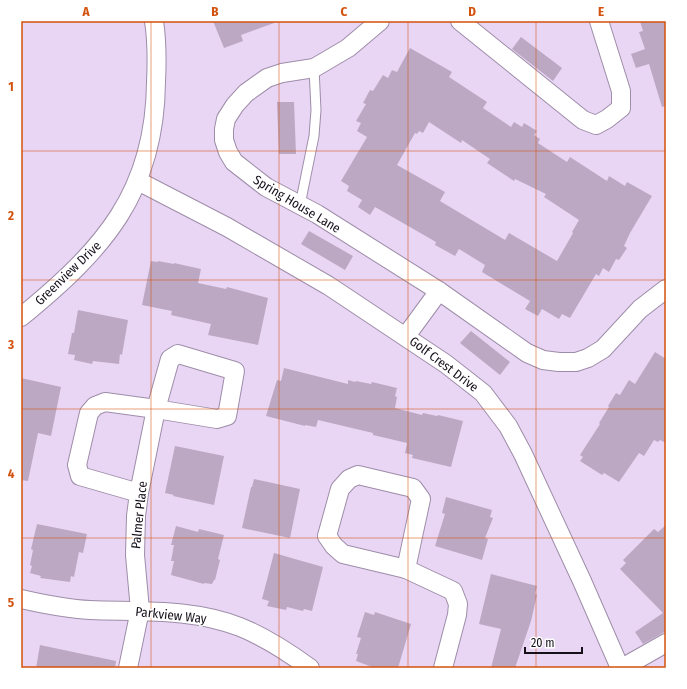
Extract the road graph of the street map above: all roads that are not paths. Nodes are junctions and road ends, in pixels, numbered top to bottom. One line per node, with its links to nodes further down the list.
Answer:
1 (154, 21): 6 (street, Greenview Drive)
2 (380, 21): 5 (street, Spring House Lane)
3 (460, 21): 4 (street)
4 (599, 21)
5 (314, 68): 7 (lane); 7 (street, Spring House Lane)
6 (138, 181): 10 (street, Greenview Drive); 11 (street, Golf Crest Drive)
7 (300, 205): 9 (street, Spring House Lane)
8 (666, 289): 9 (street, Spring House Lane)
9 (439, 291): 11 (street)
10 (21, 317)
11 (406, 336): 21 (street, Golf Crest Drive)
12 (156, 410): 12 (street, Palmer Place); 13 (street, Palmer Place); 13 (street)
13 (138, 493): 16 (street, Palmer Place)
14 (406, 569): 14 (street); 20 (street)
15 (21, 599): 16 (street, Parkview Way)
16 (140, 610): 18 (street, Palmer Place); 19 (street, Parkview Way)
17 (666, 643): 21 (street)
18 (128, 668)
19 (310, 668)
20 (443, 668)
21 (621, 668)

